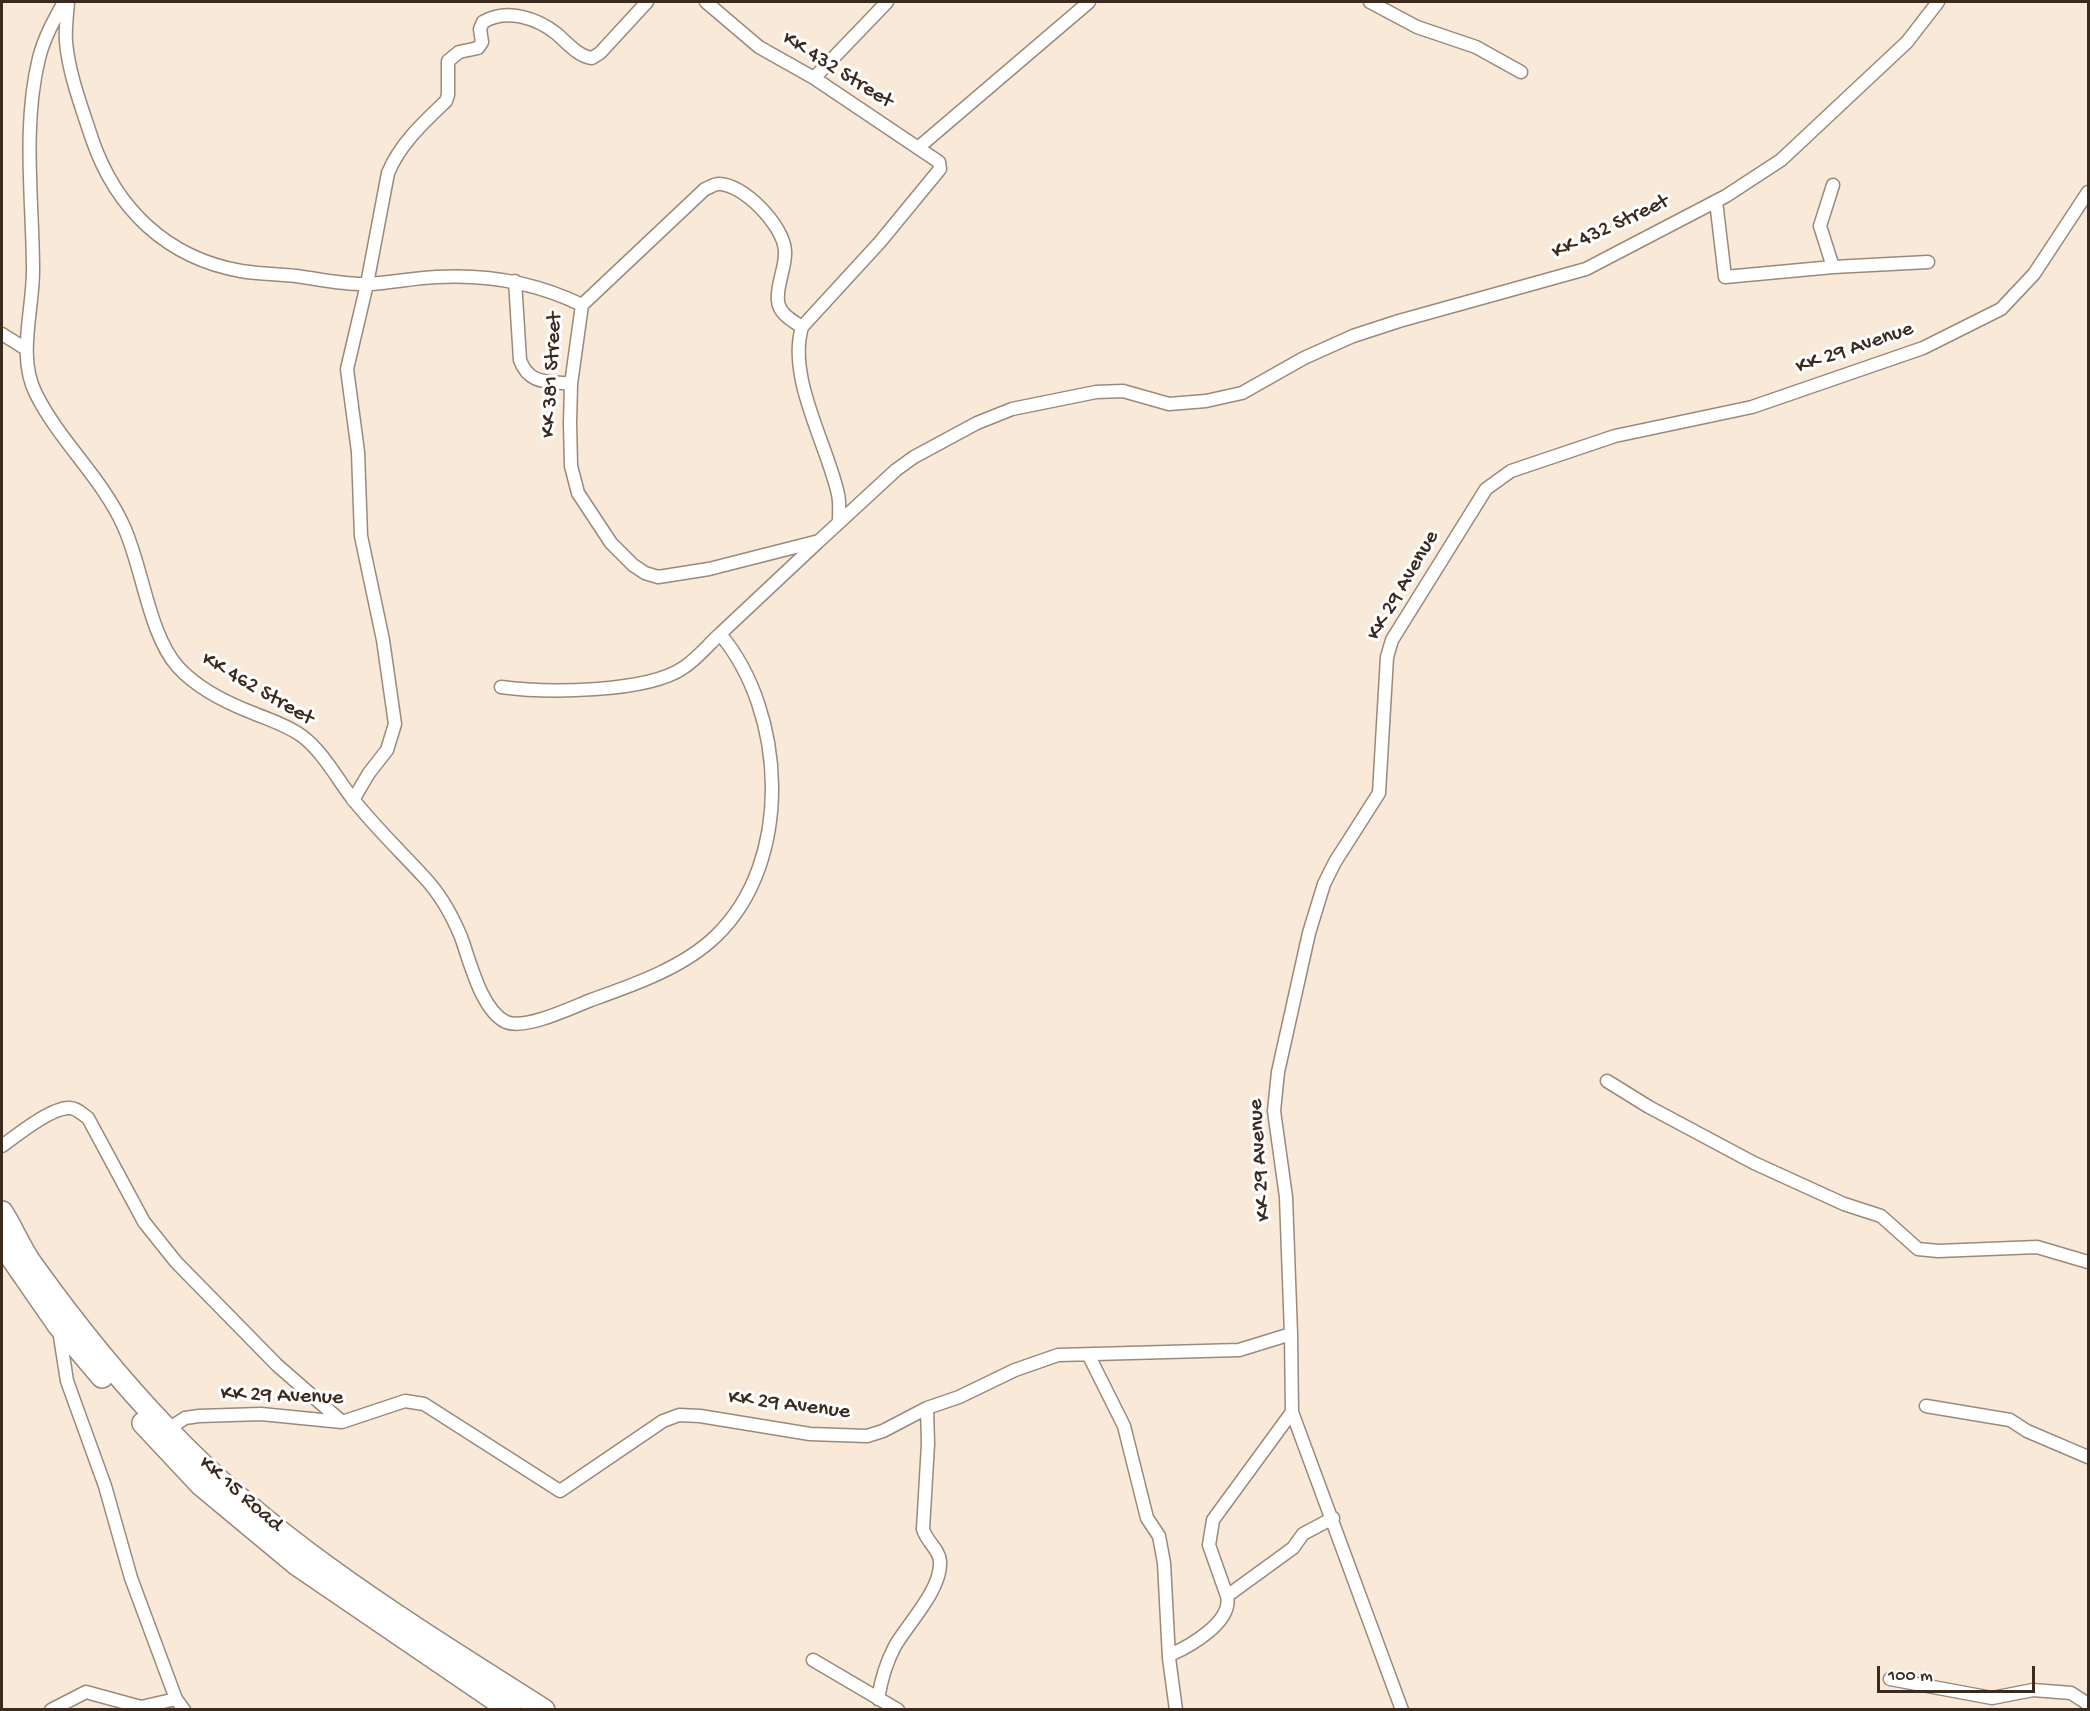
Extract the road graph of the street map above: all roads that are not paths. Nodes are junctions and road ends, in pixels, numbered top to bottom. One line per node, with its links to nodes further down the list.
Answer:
1 (66, 2): 17 (street, KK 381 Street); 21 (street, KK 462 Street)
2 (647, 2): 17 (street)
3 (706, 2): 9 (street, KK 432 Street)
4 (887, 2): 9 (street)
5 (1089, 2): 10 (street)
6 (1370, 2): 8 (street)
7 (1938, 2): 13 (street, KK 432 Street)
8 (1521, 72)
9 (814, 78): 10 (street, KK 432 Street)
10 (919, 147): 19 (street, KK 432 Street)
11 (1833, 185): 15 (street)
12 (2088, 192): 35 (street, KK 29 Avenue)
13 (1716, 201): 15 (street); 23 (street, KK 432 Street)
14 (1928, 262): 15 (street)
15 (1833, 267)
16 (515, 281): 17 (street, KK 381 Street); 18 (street, KK 381 Street); 22 (street)
17 (367, 284): 28 (street)
18 (582, 305): 19 (street); 22 (street, KK 381 Street)
19 (802, 327): 24 (street)
20 (2, 334): 21 (street)
21 (26, 349): 28 (street, KK 462 Street)
22 (571, 384): 25 (street, KK 381 Street)
23 (1242, 393): 24 (street, KK 381 Street)
24 (839, 522): 25 (street, KK 381 Street)
25 (819, 541): 26 (street)
26 (720, 634): 27 (street); 28 (street, KK 462 Street)
27 (501, 687)
28 (353, 800)
29 (1607, 1081): 33 (street)
30 (2, 1146): 40 (street)
31 (2, 1212): 41 (highway, KK 15 Road)
32 (2, 1244): 34 (highway, KK 15 Road)
33 (2088, 1262)
34 (58, 1325): 49 (street); 52 (highway, KK 15 Road)
35 (1291, 1334): 36 (street, KK 29 Avenue); 39 (street)
36 (1089, 1356): 38 (street, KK 29 Avenue); 45 (street)
37 (1926, 1406): 42 (street)
38 (927, 1408): 40 (street, KK 29 Avenue); 48 (street)
39 (1292, 1412): 43 (street); 44 (street)
40 (342, 1422): 41 (street, KK 29 Avenue)
41 (167, 1430): 53 (highway, KK 15 Road)
42 (2088, 1456)
43 (1333, 1518): 44 (street); 56 (street)
44 (1227, 1596): 45 (street)
45 (1170, 1655): 55 (street)
46 (813, 1660): 48 (street)
47 (1890, 1679): 50 (street)
48 (878, 1699): 54 (street)
49 (180, 1704): 51 (street)
50 (2088, 1704)
51 (51, 1710)
52 (510, 1710)
53 (544, 1710)
54 (898, 1710)
55 (1176, 1710)
56 (1402, 1710)

